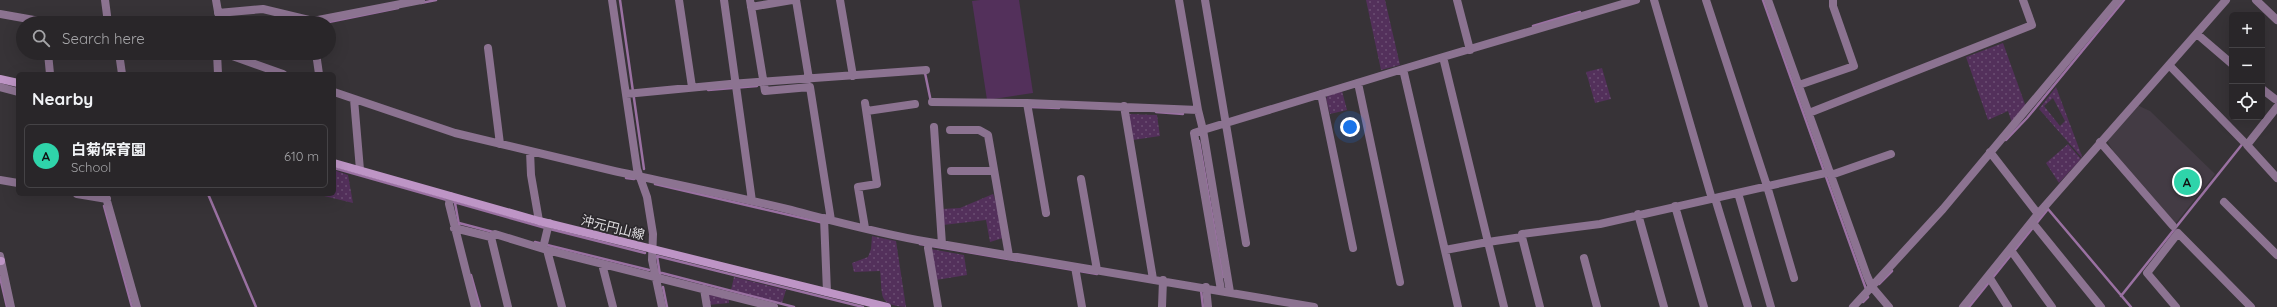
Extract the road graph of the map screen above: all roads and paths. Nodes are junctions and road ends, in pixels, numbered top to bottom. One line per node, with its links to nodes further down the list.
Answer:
1 (105, 0): 27 (street)
2 (216, 0): 25 (street)
3 (422, 0): 31 (street)
4 (612, 0): 64 (street)
5 (679, 0): 59 (street)
6 (724, 0): 60 (street)
7 (792, 0): 23 (street)
8 (796, 0): 53 (street)
9 (840, 0): 51 (street)
10 (1179, 0): 73 (street)
11 (1205, 0): 76 (street)
12 (1457, 0): 35 (street)
13 (1603, 0): 24 (street)
14 (1636, 0): 24 (street)
15 (1654, 0): 99 (street)
16 (1706, 0): 96 (street)
17 (1768, 0): 57 (street)
18 (1833, 0): 57 (street)
19 (2023, 0): 75 (street)
20 (2118, 0): 85 (street)
21 (2226, 0): 33 (street)
22 (2256, 0): 32 (street)
23 (751, 4): 56 (street)
24 (1606, 9): 35 (street)
25 (218, 13): 28 (street); 29 (street)
26 (0, 14): 30 (street)
27 (107, 16)
28 (219, 16)
29 (290, 16)
30 (16, 17)
31 (336, 17)
32 (2277, 20)
33 (2196, 34): 42 (street); 43 (street)
34 (488, 48): 82 (street)
35 (1470, 50): 36 (street)
36 (1443, 57): 44 (street); 116 (street)
37 (49, 60): 46 (street)
38 (121, 60): 47 (street)
39 (219, 60): 48 (street)
40 (238, 60): 49 (street)
41 (317, 60): 50 (street)
42 (2229, 62)
43 (2170, 65): 80 (street); 81 (street)
44 (1403, 69): 55 (street); 123 (street)
45 (926, 70): 51 (street)
46 (50, 72)
47 (122, 72)
48 (218, 72)
49 (277, 72)
50 (319, 72)
51 (853, 76): 53 (street)
52 (0, 79): 54 (main road)
53 (809, 79): 56 (street)
54 (16, 83)
55 (1358, 83): 65 (street); 136 (street)
56 (763, 84): 60 (street); 108 (street)
57 (1799, 85): 75 (street)
58 (0, 87): 61 (street)
59 (692, 87): 60 (street); 64 (street)
60 (736, 87): 101 (street)
61 (16, 91)
62 (2265, 92): 69 (street)
63 (336, 93): 66 (street)
64 (631, 94): 91 (street)
65 (1321, 94): 76 (street); 121 (street)
66 (354, 101): 82 (street); 87 (street)
67 (932, 102): 71 (street)
68 (865, 103): 74 (street)
69 (2276, 103): 92 (street)
70 (915, 104): 74 (street)
71 (1028, 106): 72 (street); 104 (street)
72 (1125, 110): 73 (street); 134 (street)
73 (1198, 110): 79 (street)
74 (867, 111): 112 (street)
75 (1809, 113): 90 (street)
76 (1226, 120): 79 (street); 117 (street)
77 (934, 127): 118 (street)
78 (950, 130): 89 (street)
79 (1203, 130): 141 (street); 143 (street)
80 (2242, 141)
81 (2100, 142): 106 (street); 110 (street)
82 (500, 144): 83 (street)
83 (530, 153): 91 (street); 107 (street)
84 (1891, 154): 90 (street)
85 (1992, 154): 106 (street); 138 (street)
86 (336, 164): 87 (main road, 沖元円山線)
87 (360, 170): 100 (main road, 沖元円山線)
88 (951, 171): 89 (street)
89 (994, 171): 126 (street)
90 (1828, 173): 96 (street); 138 (street)
91 (640, 177): 101 (street); 122 (street)
92 (2277, 178)
93 (1082, 179): 131 (street)
94 (0, 180): 95 (street)
95 (16, 183)
96 (1767, 186): 97 (street); 133 (street)
97 (1738, 193): 99 (street); 168 (street)
98 (106, 197): 148 (street)
99 (1714, 198): 103 (street); 167 (street)
100 (449, 200): 107 (main road, 沖元円山線); 113 (street)
101 (752, 201): 108 (street)
102 (2224, 202): 125 (street)
103 (1675, 206): 105 (street); 166 (street)
104 (1046, 213)
105 (1638, 214): 115 (street); 165 (street)
106 (2038, 214): 109 (street)
107 (538, 220): 111 (main road, 沖元円山線)
108 (826, 221): 112 (street); 142 (street)
109 (2034, 224): 124 (street); 174 (street)
110 (2174, 226)
111 (548, 227): 120 (street); 122 (main road, 沖元円山線)
112 (865, 228): 119 (street)
113 (458, 229): 114 (street); 149 (street)
114 (491, 237): 120 (street); 150 (street)
115 (1522, 237): 116 (street); 163 (street)
116 (1488, 242): 123 (street); 162 (street)
117 (1246, 243)
118 (942, 244): 119 (street); 126 (street)
119 (929, 245): 156 (street)
120 (544, 246): 129 (street); 151 (street)
121 (1353, 248)
122 (653, 249): 132 (street); 142 (main road, 沖元円山線)
123 (1445, 250): 161 (street)
124 (2012, 252): 135 (street); 173 (street)
125 (2277, 255)
126 (1009, 256): 130 (street)
127 (1584, 258): 164 (street)
128 (0, 259): 147 (street)
129 (602, 264): 132 (street); 152 (street)
130 (1076, 270): 131 (street); 157 (street)
131 (1097, 270): 134 (street)
132 (655, 276): 139 (street); 153 (street)
133 (1794, 278)
134 (1153, 279): 137 (street)
135 (1990, 279): 171 (street); 172 (street)
136 (1400, 282)
137 (1163, 283): 140 (street); 158 (street)
138 (1872, 287): 169 (street); 170 (street)
139 (704, 289): 144 (street); 154 (street)
140 (1206, 290): 141 (street); 159 (street)
141 (1221, 290): 143 (street)
142 (827, 292): 146 (main road, 沖元円山線)
143 (1230, 292): 145 (street)
144 (757, 305): 155 (street)
145 (1289, 305): 160 (street)
146 (881, 306)
147 (11, 307)
148 (137, 307)
149 (475, 307)
150 (508, 307)
151 (562, 307)
152 (613, 307)
153 (662, 307)
154 (707, 307)
155 (774, 307)
156 (938, 307)
157 (1082, 307)
158 (1162, 307)
159 (1208, 307)
160 (1314, 307)
161 (1458, 307)
162 (1504, 307)
163 (1540, 307)
164 (1597, 307)
165 (1664, 307)
166 (1704, 307)
167 (1748, 307)
168 (1771, 307)
169 (1853, 307)
170 (1888, 307)
171 (1963, 307)
172 (2008, 307)
173 (2052, 307)
174 (2101, 307)
175 (2176, 307): 176 (street)
176 (2251, 307)

